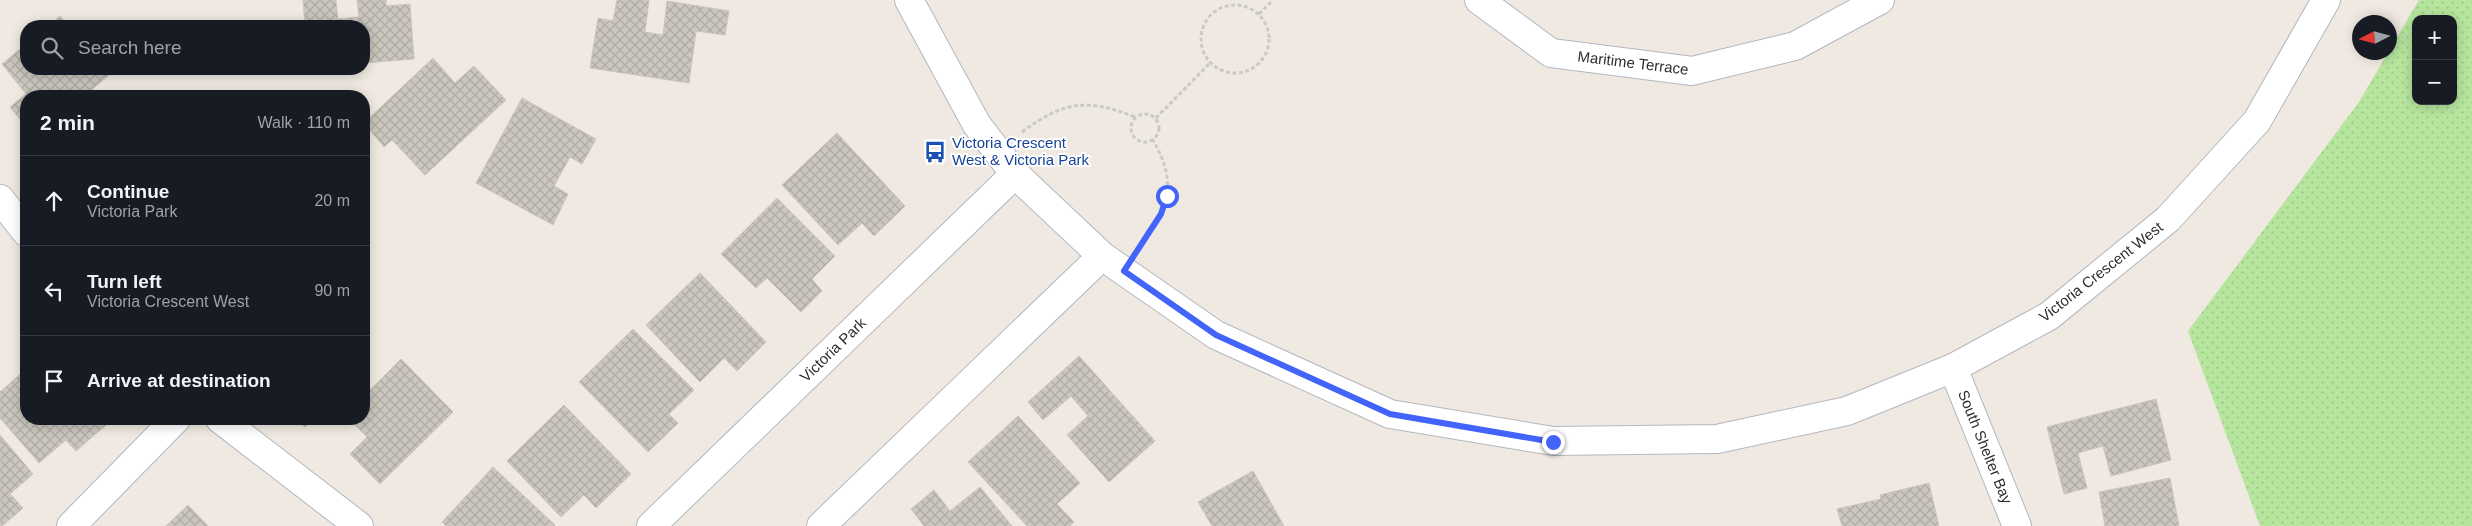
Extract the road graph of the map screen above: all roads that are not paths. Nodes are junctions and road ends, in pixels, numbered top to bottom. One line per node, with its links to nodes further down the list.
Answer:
1 (908, 0): 5 (street, Victoria Crescent West)
2 (1479, 0): 3 (street, Maritime Terrace)
3 (1880, 0)
4 (2326, 0): 9 (street, Victoria Crescent West)
5 (1015, 174): 8 (street, Victoria Crescent West); 14 (street, Victoria Park)
6 (0, 199): 7 (street)
7 (20, 224)
8 (1113, 263): 9 (street, Victoria Crescent West); 15 (street)
9 (1953, 368): 16 (street, South Shelter Bay)
10 (170, 425): 12 (street)
11 (228, 425): 13 (street)
12 (71, 526)
13 (359, 526)
14 (650, 526)
15 (821, 526)
16 (2017, 526)

